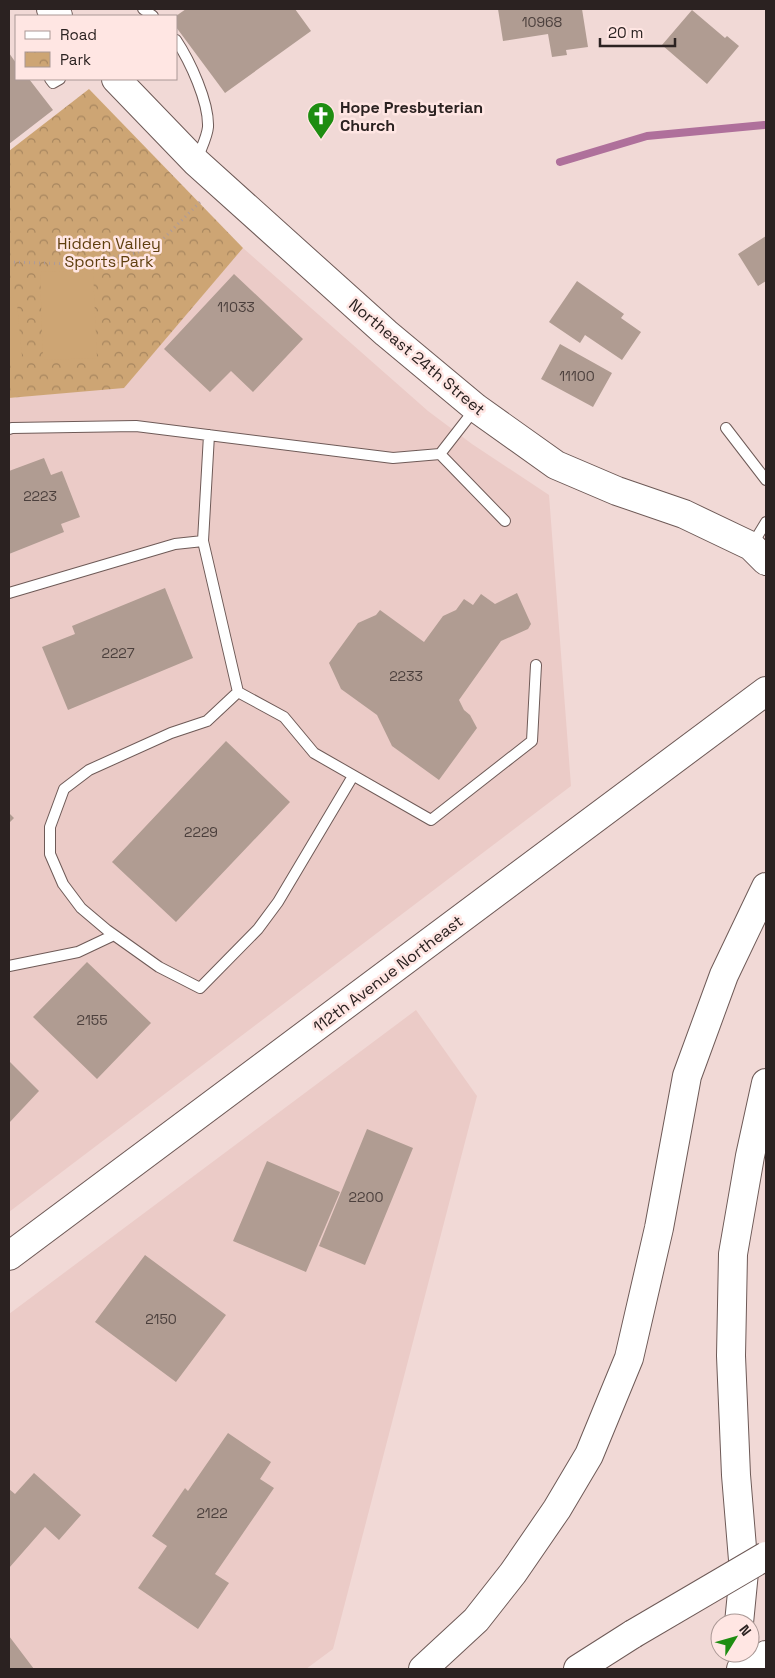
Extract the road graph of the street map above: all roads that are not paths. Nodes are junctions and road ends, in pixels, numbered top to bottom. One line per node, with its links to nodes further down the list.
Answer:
1 (178, 43): 3 (lane)
2 (117, 80): 3 (main road, Northeast 24th Street)
3 (196, 162): 4 (main road, Northeast 24th Street)
4 (476, 408): 8 (lane); 13 (main road, Northeast 24th Street)
5 (726, 428): 9 (lane)
6 (9, 429): 7 (lane)
7 (208, 435): 8 (lane); 12 (lane)
8 (440, 454): 10 (lane)
9 (766, 480)
10 (505, 520)
11 (766, 522): 13 (lane)
12 (203, 541): 14 (lane); 17 (lane)
13 (759, 554)
14 (9, 593)
15 (536, 665): 18 (lane)
16 (766, 691): 23 (main road, 112th Avenue Northeast)
17 (238, 692): 18 (lane); 20 (lane)
18 (353, 776): 20 (lane)
19 (766, 888): 27 (main road)
20 (114, 935): 21 (lane)
21 (9, 966)
22 (766, 1083): 25 (main road)
23 (9, 1256)
24 (766, 1556): 28 (main road, bridge)
25 (740, 1613)
26 (766, 1654): 29 (main road)
27 (423, 1669)
28 (578, 1669)
29 (740, 1669)

